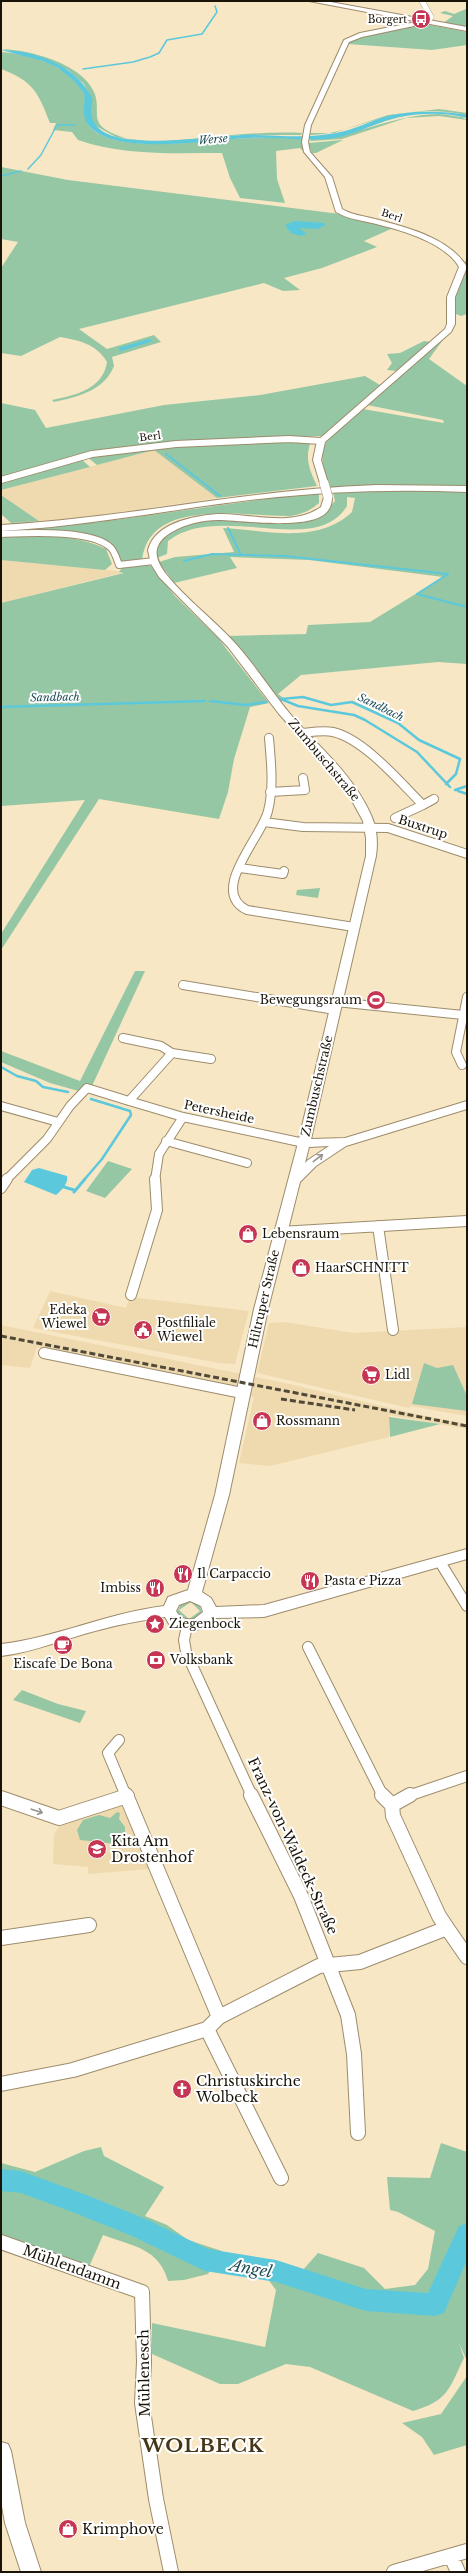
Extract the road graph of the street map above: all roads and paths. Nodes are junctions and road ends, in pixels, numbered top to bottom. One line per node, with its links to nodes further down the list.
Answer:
1 (313, 1): 3 (main road)
2 (422, 1): 3 (street)
3 (426, 22): 4 (main road); 5 (street, Berl)
4 (467, 29)
5 (321, 441): 6 (street, Berl); 10 (street, bridge)
6 (1, 480)
7 (467, 489): 8 (main road)
8 (1, 528)
9 (1, 534): 10 (street)
10 (154, 561): 11 (street, Zumbuschstraße)
11 (302, 733): 16 (street); 19 (street, Zumbuschstraße)
12 (269, 738): 14 (street)
13 (303, 778): 14 (street)
14 (270, 792): 18 (street)
15 (434, 799): 16 (street)
16 (423, 805): 17 (street)
17 (395, 818)
18 (264, 822): 19 (street, Buxtrup); 21 (street)
19 (371, 827): 20 (street, Buxtrup); 23 (street, Zumbuschstraße)
20 (467, 854)
21 (240, 868): 22 (street); 23 (street)
22 (284, 871)
23 (354, 927): 26 (street, Zumbuschstraße)
24 (183, 986): 26 (street)
25 (467, 997): 27 (street)
26 (336, 1006): 27 (street); 39 (street, Zumbuschstraße)
27 (465, 1010): 31 (street)
28 (123, 1038): 29 (street)
29 (172, 1053): 30 (street); 32 (street)
30 (211, 1059)
31 (462, 1065)
32 (129, 1101): 35 (street, Petersheide); 36 (street, Petersheide)
33 (467, 1105): 38 (street)
34 (1, 1106): 36 (street)
35 (183, 1117): 37 (street); 39 (street, Petersheide)
36 (58, 1122): 42 (street)
37 (166, 1140): 40 (street); 46 (street)
38 (346, 1142): 39 (street); 41 (street, one-way to 38)
39 (304, 1143): 41 (street, Hiltruper Straße)
40 (247, 1164)
41 (294, 1180): 45 (street, Hiltruper Straße)
42 (1, 1188)
43 (467, 1221): 44 (street)
44 (378, 1226): 45 (street); 47 (street)
45 (280, 1232): 49 (street, Hiltruper Straße)
46 (131, 1295)
47 (392, 1330)
48 (44, 1353): 49 (street)
49 (242, 1393): 52 (street, Hiltruper Straße)
50 (467, 1554): 51 (street)
51 (440, 1562): 53 (street); 55 (street)
52 (194, 1595): 54 (street); 55 (street)
53 (467, 1606)
54 (169, 1611): 56 (street); 58 (street)
55 (210, 1613): 56 (street)
56 (187, 1626): 68 (street, Franz-von-Waldeck-Straße)
57 (308, 1647): 63 (street)
58 (1, 1650)
59 (119, 1740): 61 (street)
60 (467, 1776): 63 (street)
61 (127, 1796): 62 (street, one-way to 61); 69 (street)
62 (1, 1798)
63 (392, 1804): 65 (street)
64 (89, 1925): 66 (street)
65 (447, 1928): 67 (street); 68 (street)
66 (1, 1938)
67 (467, 1957)
68 (327, 1964): 69 (street); 72 (street, Franz-von-Waldeck-Straße)
69 (219, 2017): 70 (street)
70 (207, 2029): 71 (street); 73 (street)
71 (1, 2084)
72 (358, 2133)
73 (282, 2178)
74 (1, 2242): 75 (street, Mühlendamm)
75 (142, 2292): 81 (street, Mühlenesch)
76 (1, 2451): 80 (street)
77 (467, 2551): 78 (street)
78 (451, 2556): 79 (street); 82 (street)
79 (398, 2571)
80 (31, 2572)
81 (171, 2572)
82 (458, 2572)

